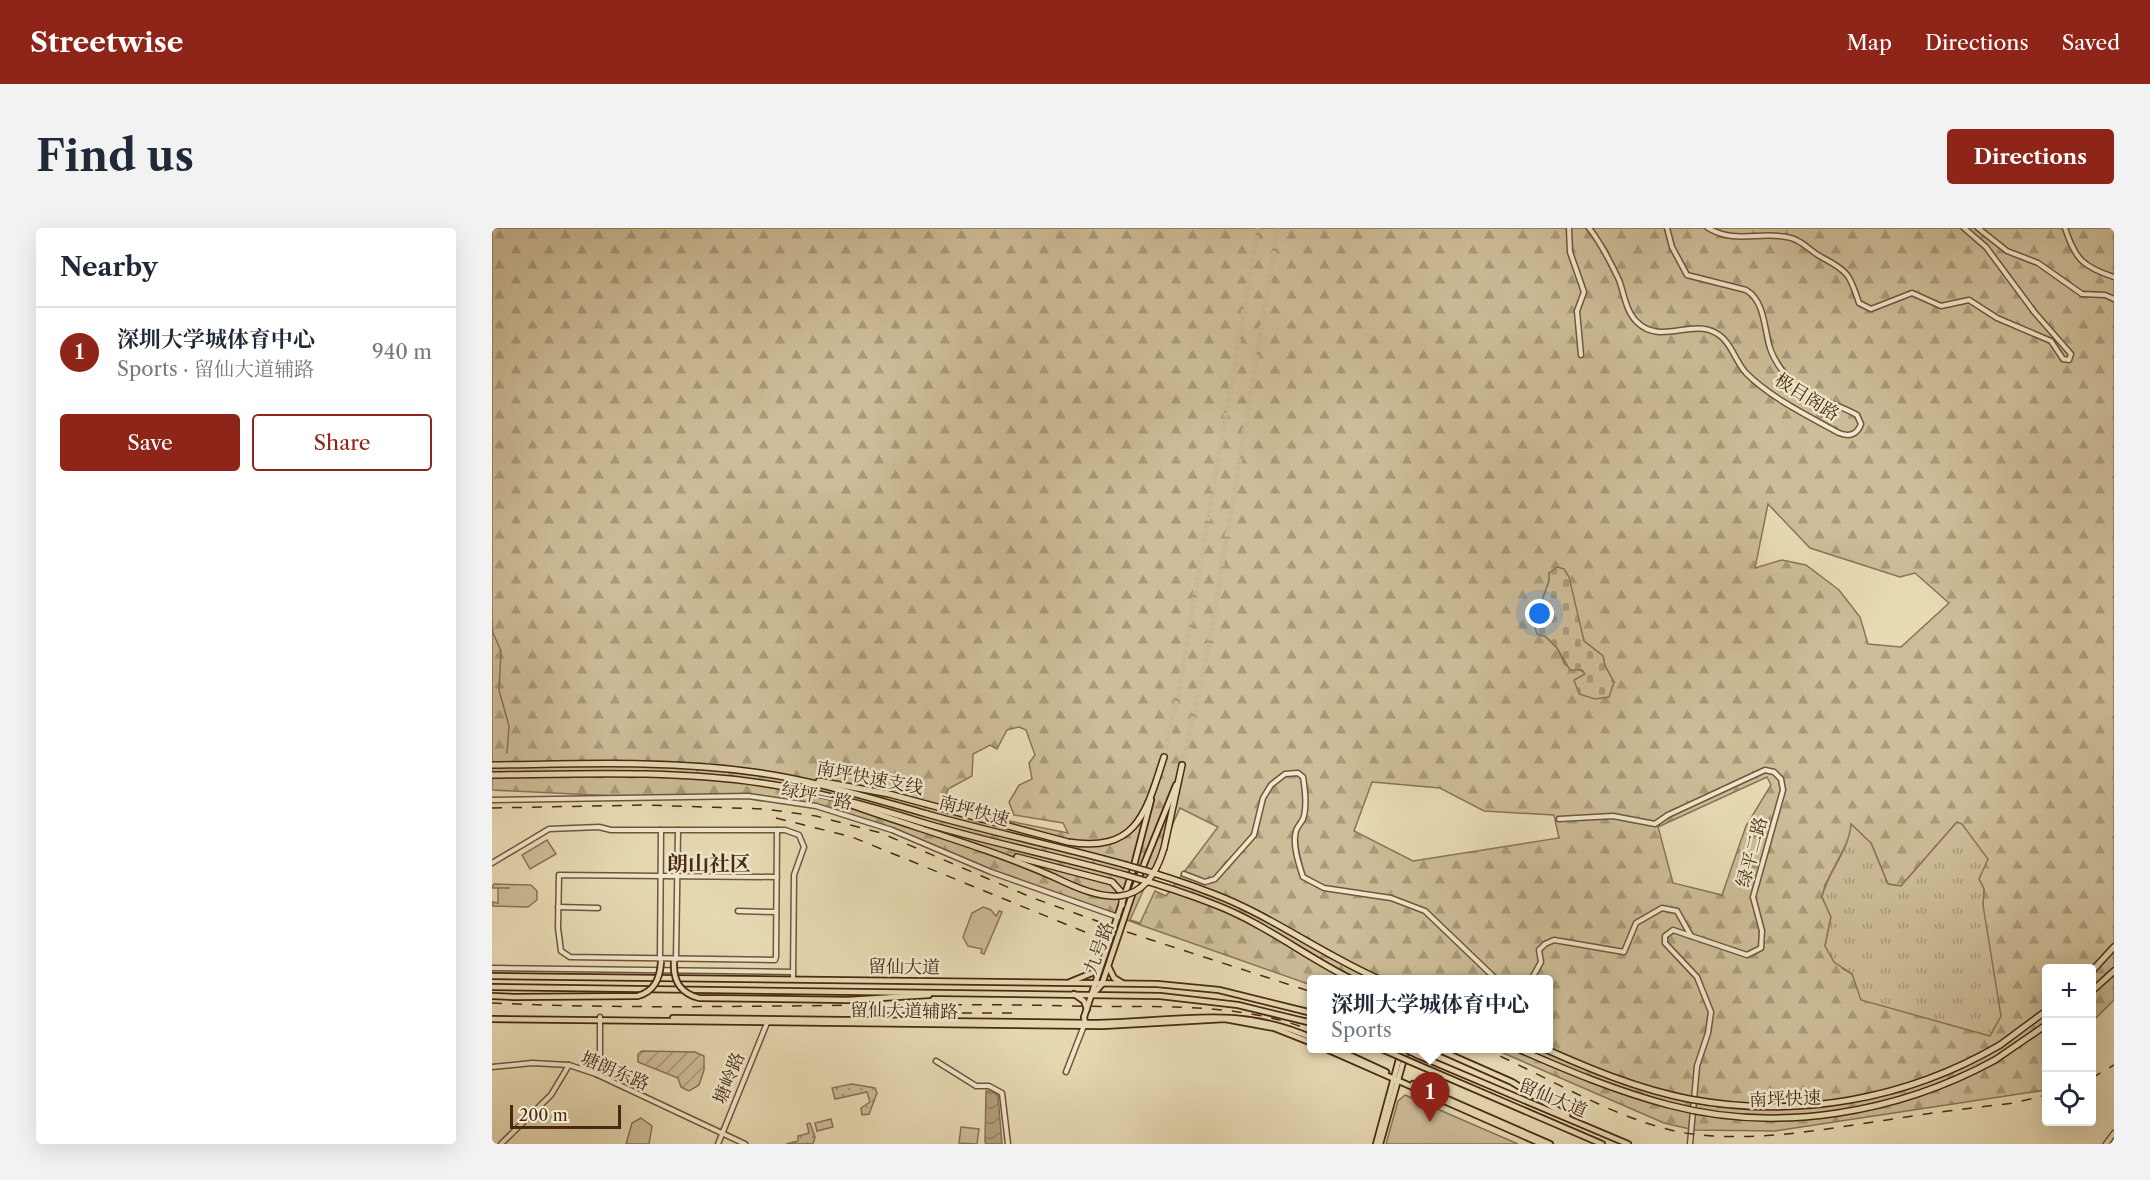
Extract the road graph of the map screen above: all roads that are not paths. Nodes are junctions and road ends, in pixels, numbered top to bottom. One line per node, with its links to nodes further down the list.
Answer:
1 (1569, 228): 10 (street)
2 (1590, 228): 3 (street, 极目阁路)
3 (1667, 228)
4 (1708, 228): 5 (street)
5 (1964, 228)
6 (1978, 228): 9 (street)
7 (2065, 228): 8 (street)
8 (2114, 277)
9 (2114, 299)
10 (1581, 355)
11 (1164, 757): 18 (highway, 南坪快速支线)
12 (492, 765): 15 (highway, 南坪快速)
13 (1182, 765): 16 (highway, 南坪快速支线)
14 (492, 776): 17 (highway, 南坪快速)
15 (802, 780): 18 (highway, 南坪快速支线); 46 (highway, 南坪快速, bridge)
16 (1177, 783): 24 (highway, 南坪快速支线, bridge); 38 (main road, 九号路)
17 (812, 792): 24 (highway, 南坪快速支线); 45 (highway, 南坪快速, bridge)
18 (1152, 795): 30 (main road, 九号路)
19 (492, 800): 35 (street, 绿坪一路)
20 (1559, 819): 36 (street, 绿平二路)
21 (661, 830): 22 (street); 25 (street); 27 (street)
22 (678, 830): 23 (street); 28 (street)
23 (777, 830): 29 (street); 44 (street)
24 (1000, 854): 30 (highway)
25 (492, 863)
26 (1184, 874): 47 (street)
27 (661, 876): 28 (street); 31 (street); 39 (street)
28 (678, 876): 29 (street); 40 (street)
29 (777, 876): 34 (street)
30 (1122, 905): 35 (main road, 九号路)
31 (558, 907): 32 (street); 39 (street)
32 (598, 908)
33 (738, 911): 34 (street)
34 (776, 912): 40 (street)
35 (1118, 917): 38 (main road, 九号路)
36 (1691, 936): 48 (street); 97 (street, 绿平二路)
37 (2114, 947): 41 (highway)
38 (1108, 957): 51 (main road); 52 (main road, 九号路); 53 (main road)
39 (660, 960): 40 (street); 59 (main road, bridge)
40 (675, 960): 56 (main road, bridge)
41 (2096, 966)
42 (492, 968): 44 (street)
43 (2114, 971): 55 (highway)
44 (793, 972): 50 (street)
45 (1344, 975)
46 (1370, 975)
47 (1492, 975)
48 (1534, 975)
49 (492, 976): 50 (main road, 留仙大道)
50 (793, 979): 51 (main road, 留仙大道)
51 (1058, 983): 52 (main road, 留仙大道)
52 (1099, 984): 53 (main road, 留仙大道); 58 (main road, 九号路)
53 (1128, 984): 61 (main road, 留仙大道)
54 (492, 987): 56 (main road, 留仙大道)
55 (2096, 987)
56 (955, 993): 57 (main road, 留仙大道)
57 (1071, 993): 58 (main road, 留仙大道); 60 (main road)
58 (1093, 994): 60 (main road); 65 (main road, 留仙大道)
59 (492, 996)
60 (1087, 1010): 67 (main road)
61 (1307, 1010)
62 (2042, 1014): 71 (highway, 南坪快速, bridge)
63 (492, 1018): 64 (main road, 留仙大道辅路)
64 (600, 1019): 66 (main road, 留仙大道辅路); 67 (main road, 留仙大道辅路); 83 (street)
65 (1307, 1022)
66 (767, 1023): 67 (main road, 留仙大道辅路); 87 (street, 塘岭路)
67 (1085, 1024): 69 (main road, 留仙大道辅路); 70 (main road, 留仙大道辅路); 82 (street)
68 (2042, 1028): 78 (highway, 南坪快速, bridge)
69 (1307, 1037)
70 (1307, 1041)
71 (1553, 1052)
72 (1335, 1053): 84 (main road)
73 (1344, 1053): 84 (main road)
74 (1391, 1053): 95 (main road, 留仙大道, bridge)
75 (1403, 1053): 84 (main road)
76 (1415, 1053): 85 (main road, 留仙大道, bridge)
77 (1446, 1053): 85 (main road)
78 (1528, 1053)
79 (936, 1061): 91 (street)
80 (569, 1065): 81 (street, 塘朗东路); 83 (street, 塘朗东路); 88 (street)
81 (492, 1067)
82 (1066, 1072)
83 (596, 1074): 87 (street, 塘朗东路)
84 (1396, 1079): 92 (main road); 93 (main road); 94 (main road)
85 (1584, 1126): 96 (main road, 留仙大道)
86 (2114, 1133): 98 (street)
87 (721, 1134): 89 (street, 塘岭路); 90 (street, 塘朗东路)
88 (501, 1144)
89 (718, 1144)
90 (745, 1144)
91 (1008, 1144)
92 (1378, 1144)
93 (1542, 1144)
94 (1550, 1144)
95 (1602, 1144)
96 (1628, 1144)
97 (1690, 1144)
98 (2106, 1144)

